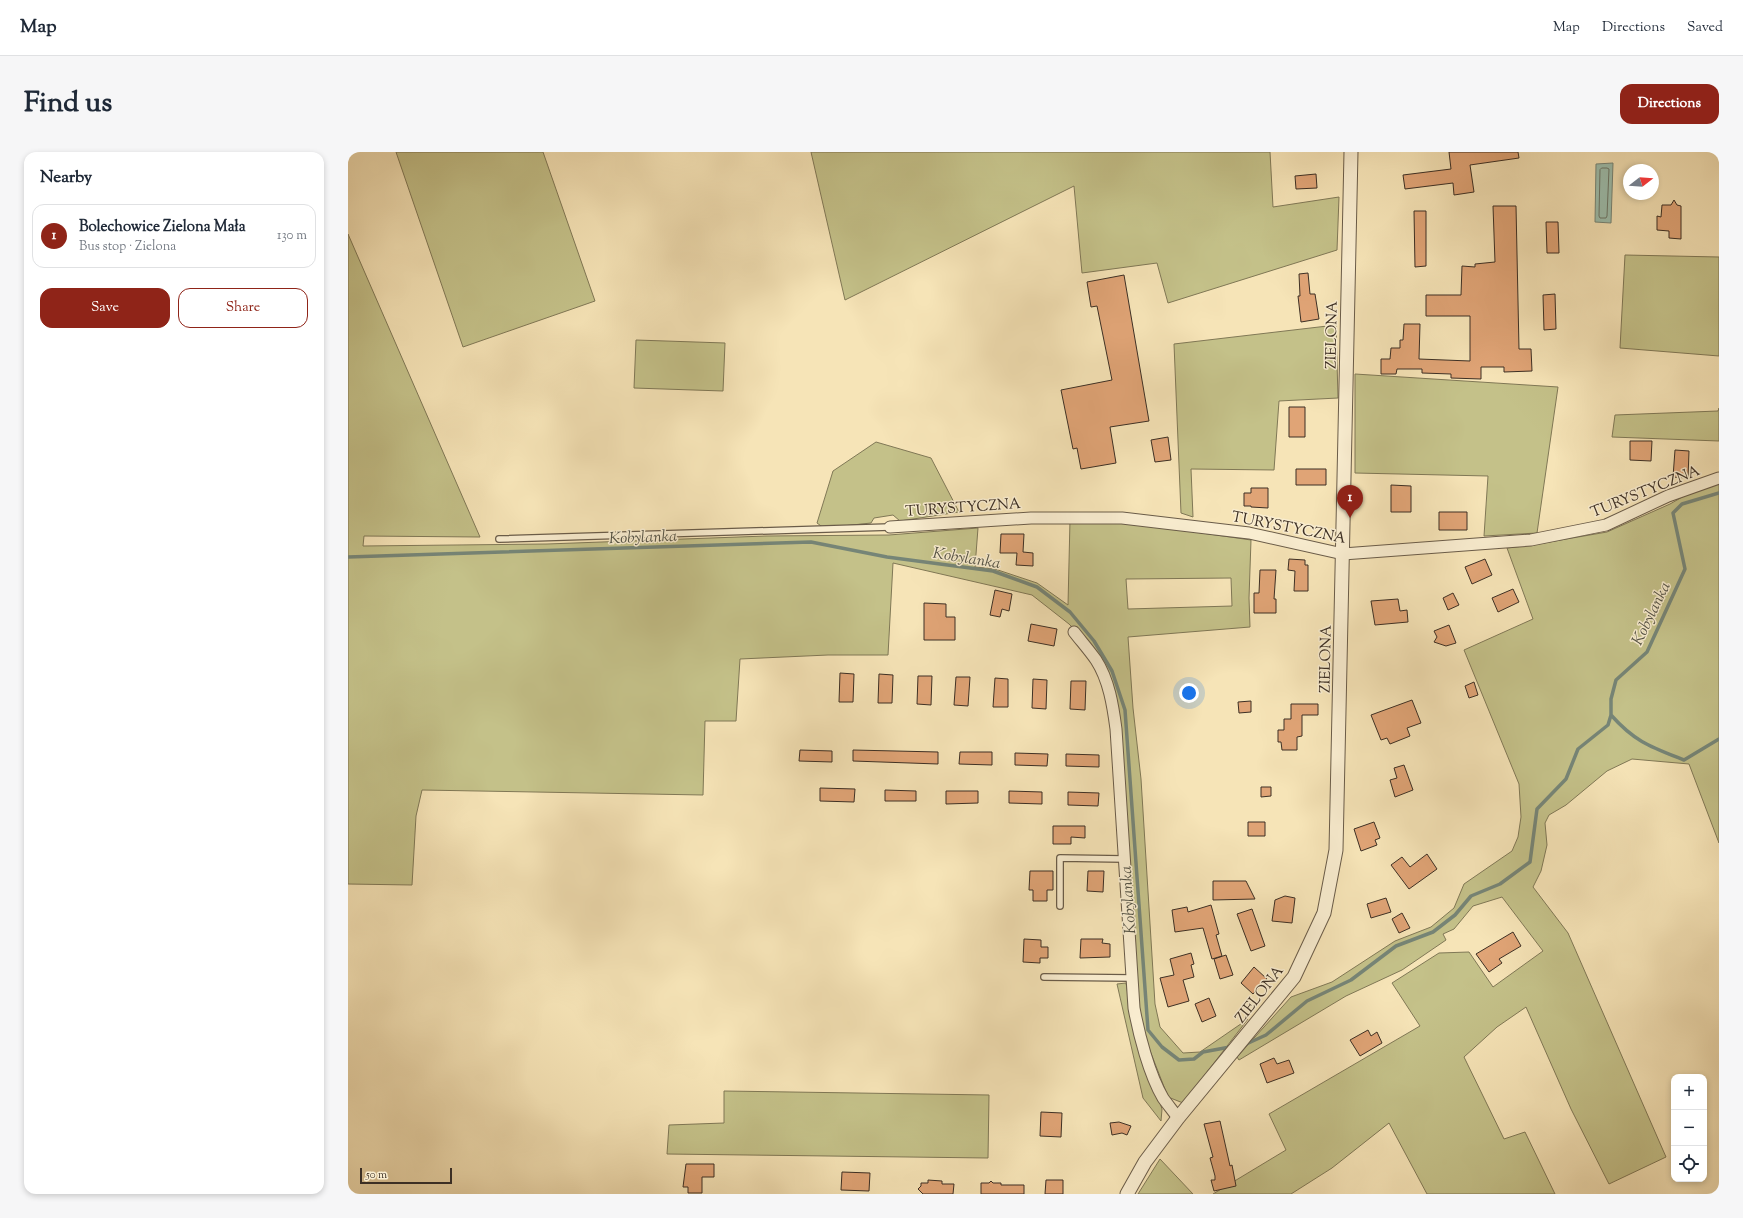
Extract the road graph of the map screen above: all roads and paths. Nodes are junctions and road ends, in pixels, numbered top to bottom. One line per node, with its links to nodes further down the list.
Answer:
1 (1351, 152): 5 (street, ZIELONA)
2 (1719, 478): 5 (street, TURYSTYCZNA)
3 (890, 527): 4 (lane); 5 (street, TURYSTYCZNA)
4 (499, 540)
5 (1343, 554): 11 (street, ZIELONA)
6 (1074, 632): 7 (street)
7 (1124, 859): 8 (lane); 10 (street)
8 (1060, 906)
9 (1044, 977): 10 (lane)
10 (1131, 978): 11 (street)
11 (1178, 1118): 12 (street, ZIELONA)
12 (1127, 1194)

